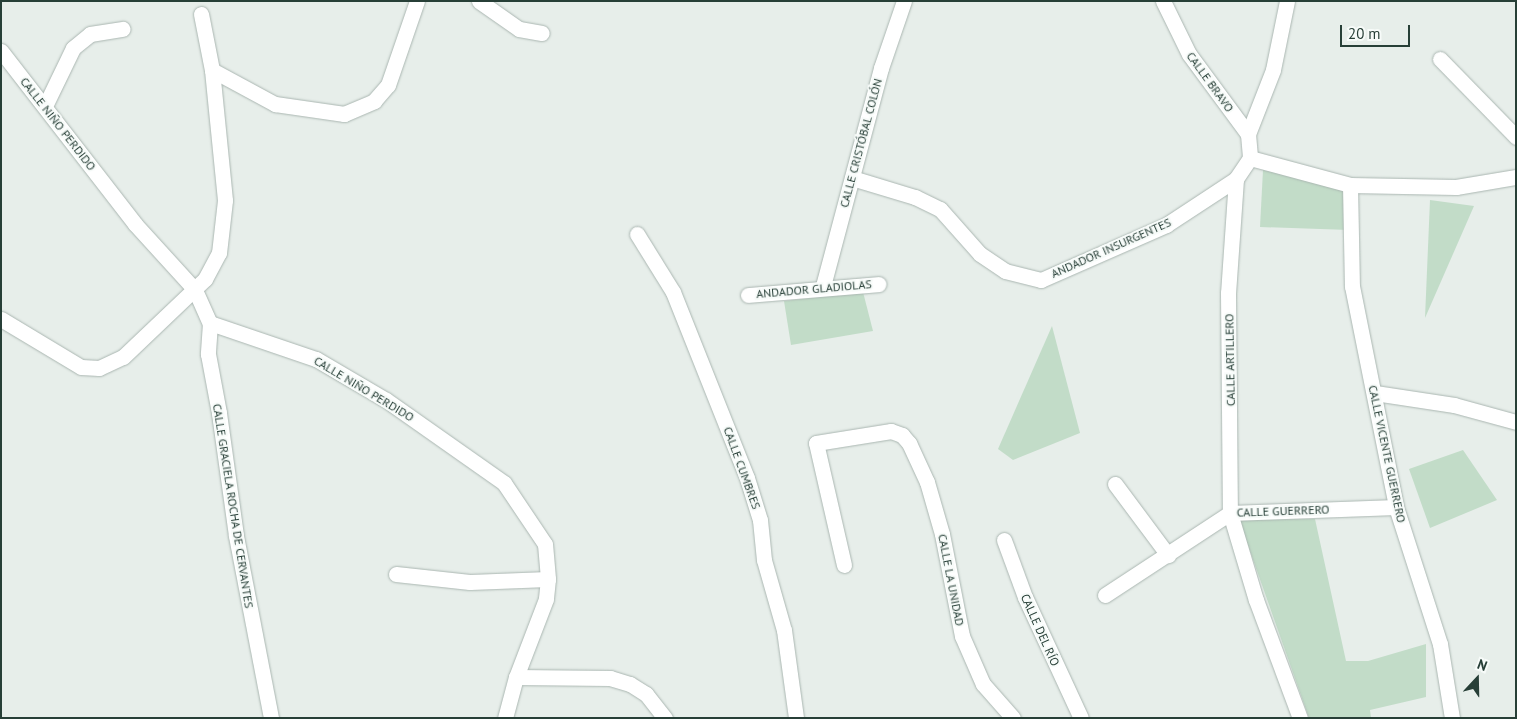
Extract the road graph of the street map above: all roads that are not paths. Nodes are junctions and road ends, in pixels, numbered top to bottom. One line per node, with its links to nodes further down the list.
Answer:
1 (417, 1): 11 (street)
2 (479, 1): 8 (street)
3 (904, 1): 16 (street, CALLE CRISTÓBAL COLÓN)
4 (1162, 1): 13 (street, CALLE BRAVO)
5 (1288, 1): 13 (street)
6 (201, 14): 11 (street)
7 (123, 29): 12 (street)
8 (542, 33)
9 (1, 51): 12 (street, CALLE NIÑO PERDIDO)
10 (1440, 59): 14 (street)
11 (212, 70): 23 (street)
12 (45, 106): 23 (street, CALLE NIÑO PERDIDO)
13 (1248, 134): 15 (street)
14 (1516, 136)
15 (1250, 158): 17 (street); 19 (street)
16 (852, 178): 17 (street, ANDADOR INSURGENTES); 22 (street, CALLE CRISTÓBAL COLÓN)
17 (1236, 178): 31 (street, CALLE ARTILLERO)
18 (1516, 178): 19 (street)
19 (1350, 185): 27 (street, CALLE VICENTE GUERRERO)
20 (637, 234): 42 (street, CALLE CUMBRES)
21 (879, 284): 22 (street, ANDADOR GLADIOLAS)
22 (822, 286): 24 (street, ANDADOR GLADIOLAS)
23 (195, 290): 25 (street); 26 (street, CALLE NIÑO PERDIDO)
24 (748, 295)
25 (1, 319)
26 (210, 323): 36 (street, CALLE NIÑO PERDIDO); 39 (street, CALLE GRACIELA ROCHA DE CERVANTES)
27 (1375, 393): 28 (street); 30 (street, CALLE VICENTE GUERRERO)
28 (1516, 422)
29 (1114, 484): 33 (street)
30 (1396, 507): 31 (street, CALLE GUERRERO); 46 (street, CALLE VICENTE GUERRERO)
31 (1230, 513): 33 (street, CALLE GUERRERO); 45 (street, CALLE ARTILLERO)
32 (1004, 540): 44 (street, CALLE DEL RÍO)
33 (1168, 555): 37 (street, CALLE GUERRERO)
34 (844, 565): 43 (street, CALLE LA UNIDAD)
35 (396, 574): 36 (street)
36 (548, 579): 38 (street, CALLE NIÑO PERDIDO)
37 (1105, 596)
38 (516, 677): 40 (street, CALLE NIÑO PERDIDO); 41 (street)
39 (271, 718)
40 (505, 718)
41 (665, 718)
42 (796, 718)
43 (1013, 718)
44 (1081, 718)
45 (1300, 718)
46 (1452, 718)

